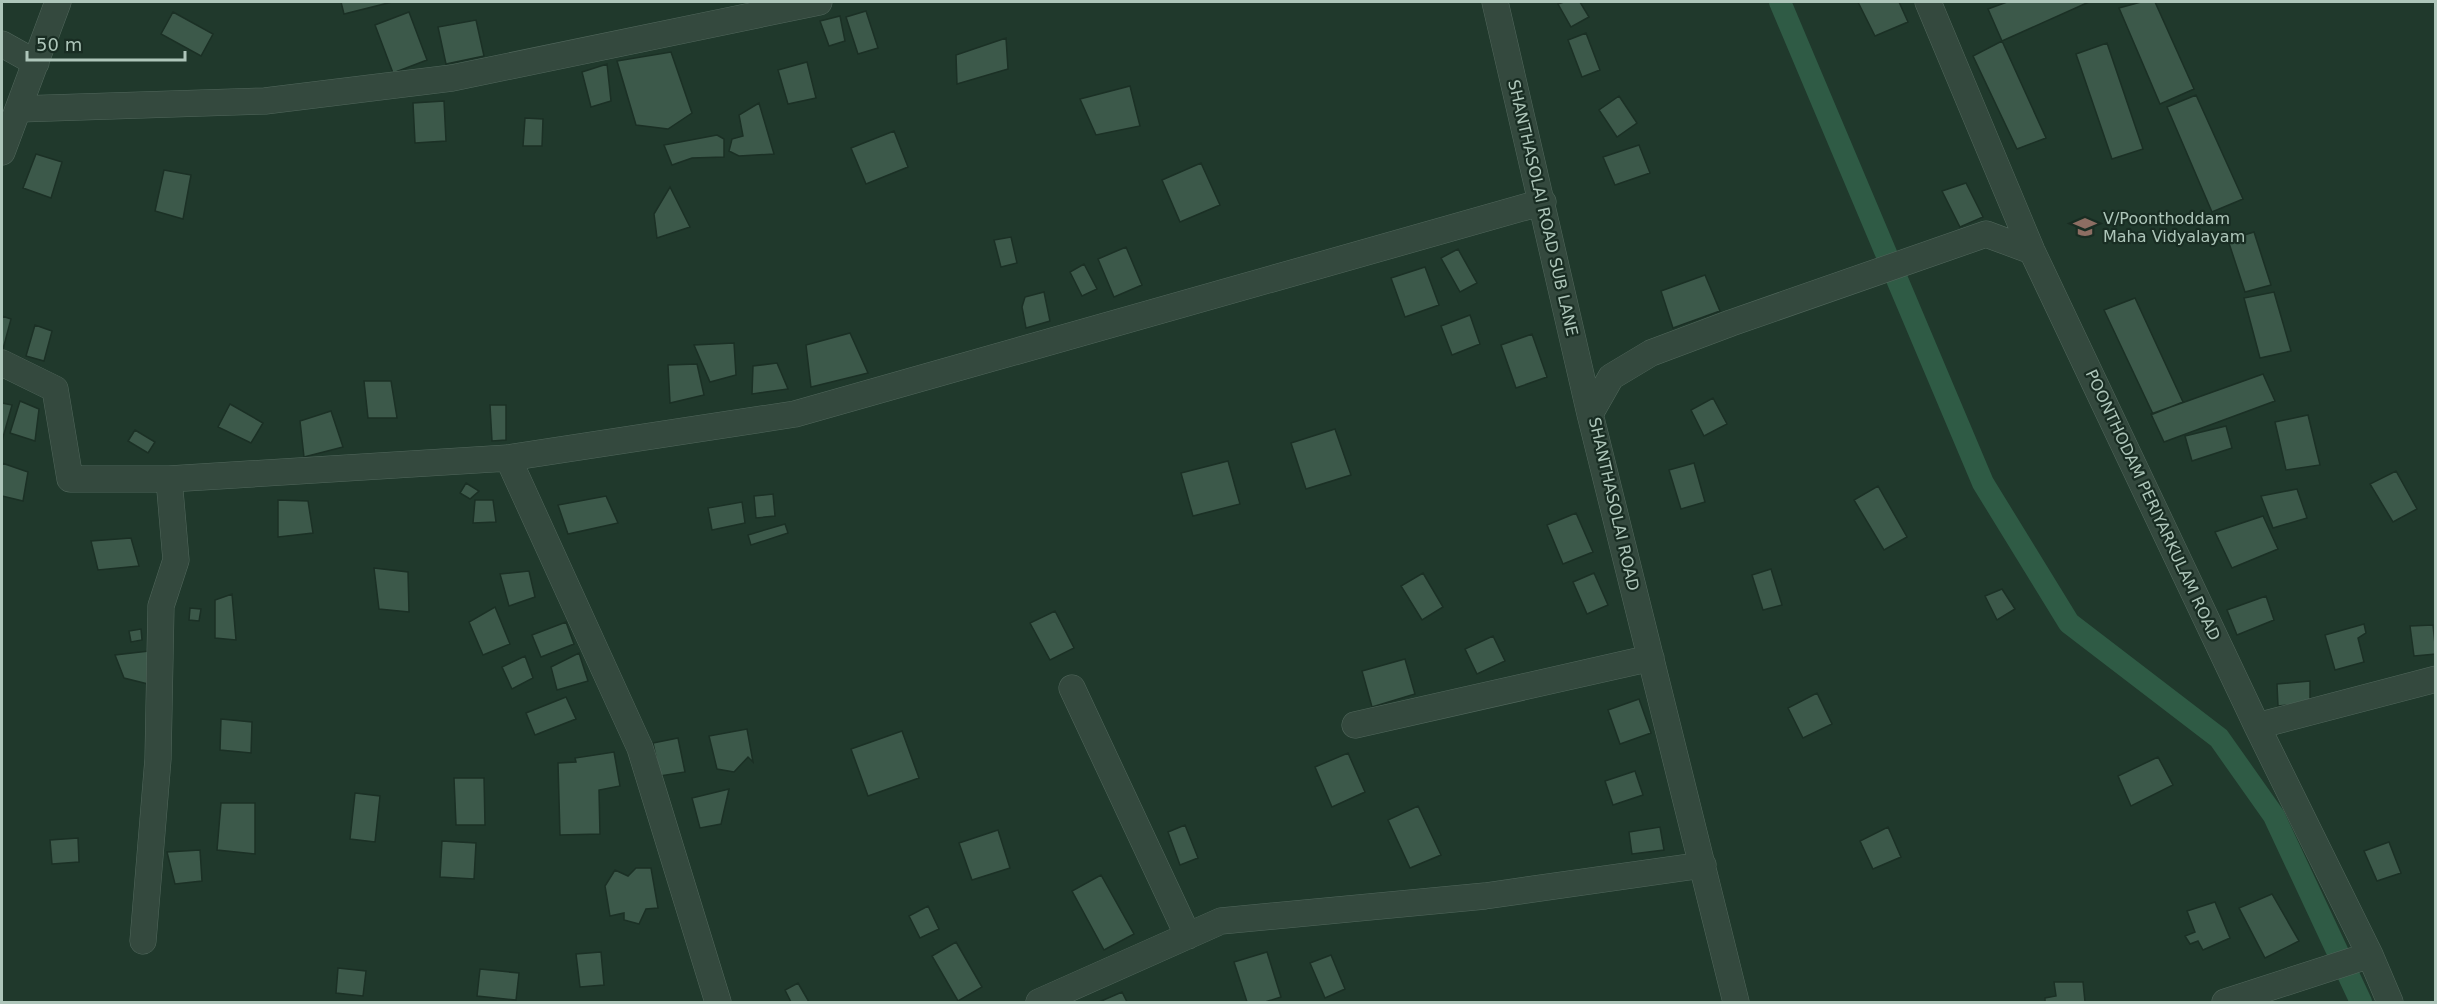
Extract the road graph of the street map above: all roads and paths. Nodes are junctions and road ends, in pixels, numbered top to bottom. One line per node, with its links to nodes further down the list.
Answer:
1 (58, 2): 6 (street)
2 (819, 2): 7 (street)
3 (1495, 2): 9 (street, SHANTHASOLAI ROAD SUB LANE)
4 (1928, 2): 10 (street, POONTHODAM PERIYARKULAM ROAD)
5 (2, 44): 6 (street)
6 (36, 63): 7 (street)
7 (19, 109): 8 (street)
8 (2, 152)
9 (1543, 202): 12 (street, SHANTHASOLAI ROAD SUB LANE); 13 (street)
10 (2032, 251): 12 (street, SHANTHASOLAI ROAD); 19 (street, POONTHODAM PERIYARKULAM ROAD)
11 (2, 363): 14 (street)
12 (1590, 414): 15 (street, SHANTHASOLAI ROAD)
13 (508, 458): 14 (street); 24 (street)
14 (170, 479): 22 (street)
15 (1651, 658): 18 (street); 20 (street, SHANTHASOLAI ROAD)
16 (2436, 679): 19 (street)
17 (1072, 688): 21 (street)
18 (1355, 725)
19 (2257, 726): 23 (street, POONTHODAM PERIYARKULAM ROAD)
20 (1703, 865): 21 (street); 26 (street, SHANTHASOLAI ROAD)
21 (1188, 936): 25 (street)
22 (143, 941)
23 (2370, 954): 27 (street); 28 (street, POONTHODAM PERIYARKULAM ROAD)
24 (718, 1002)
25 (1039, 1002)
26 (1736, 1002)
27 (2225, 1002)
28 (2390, 1002)

